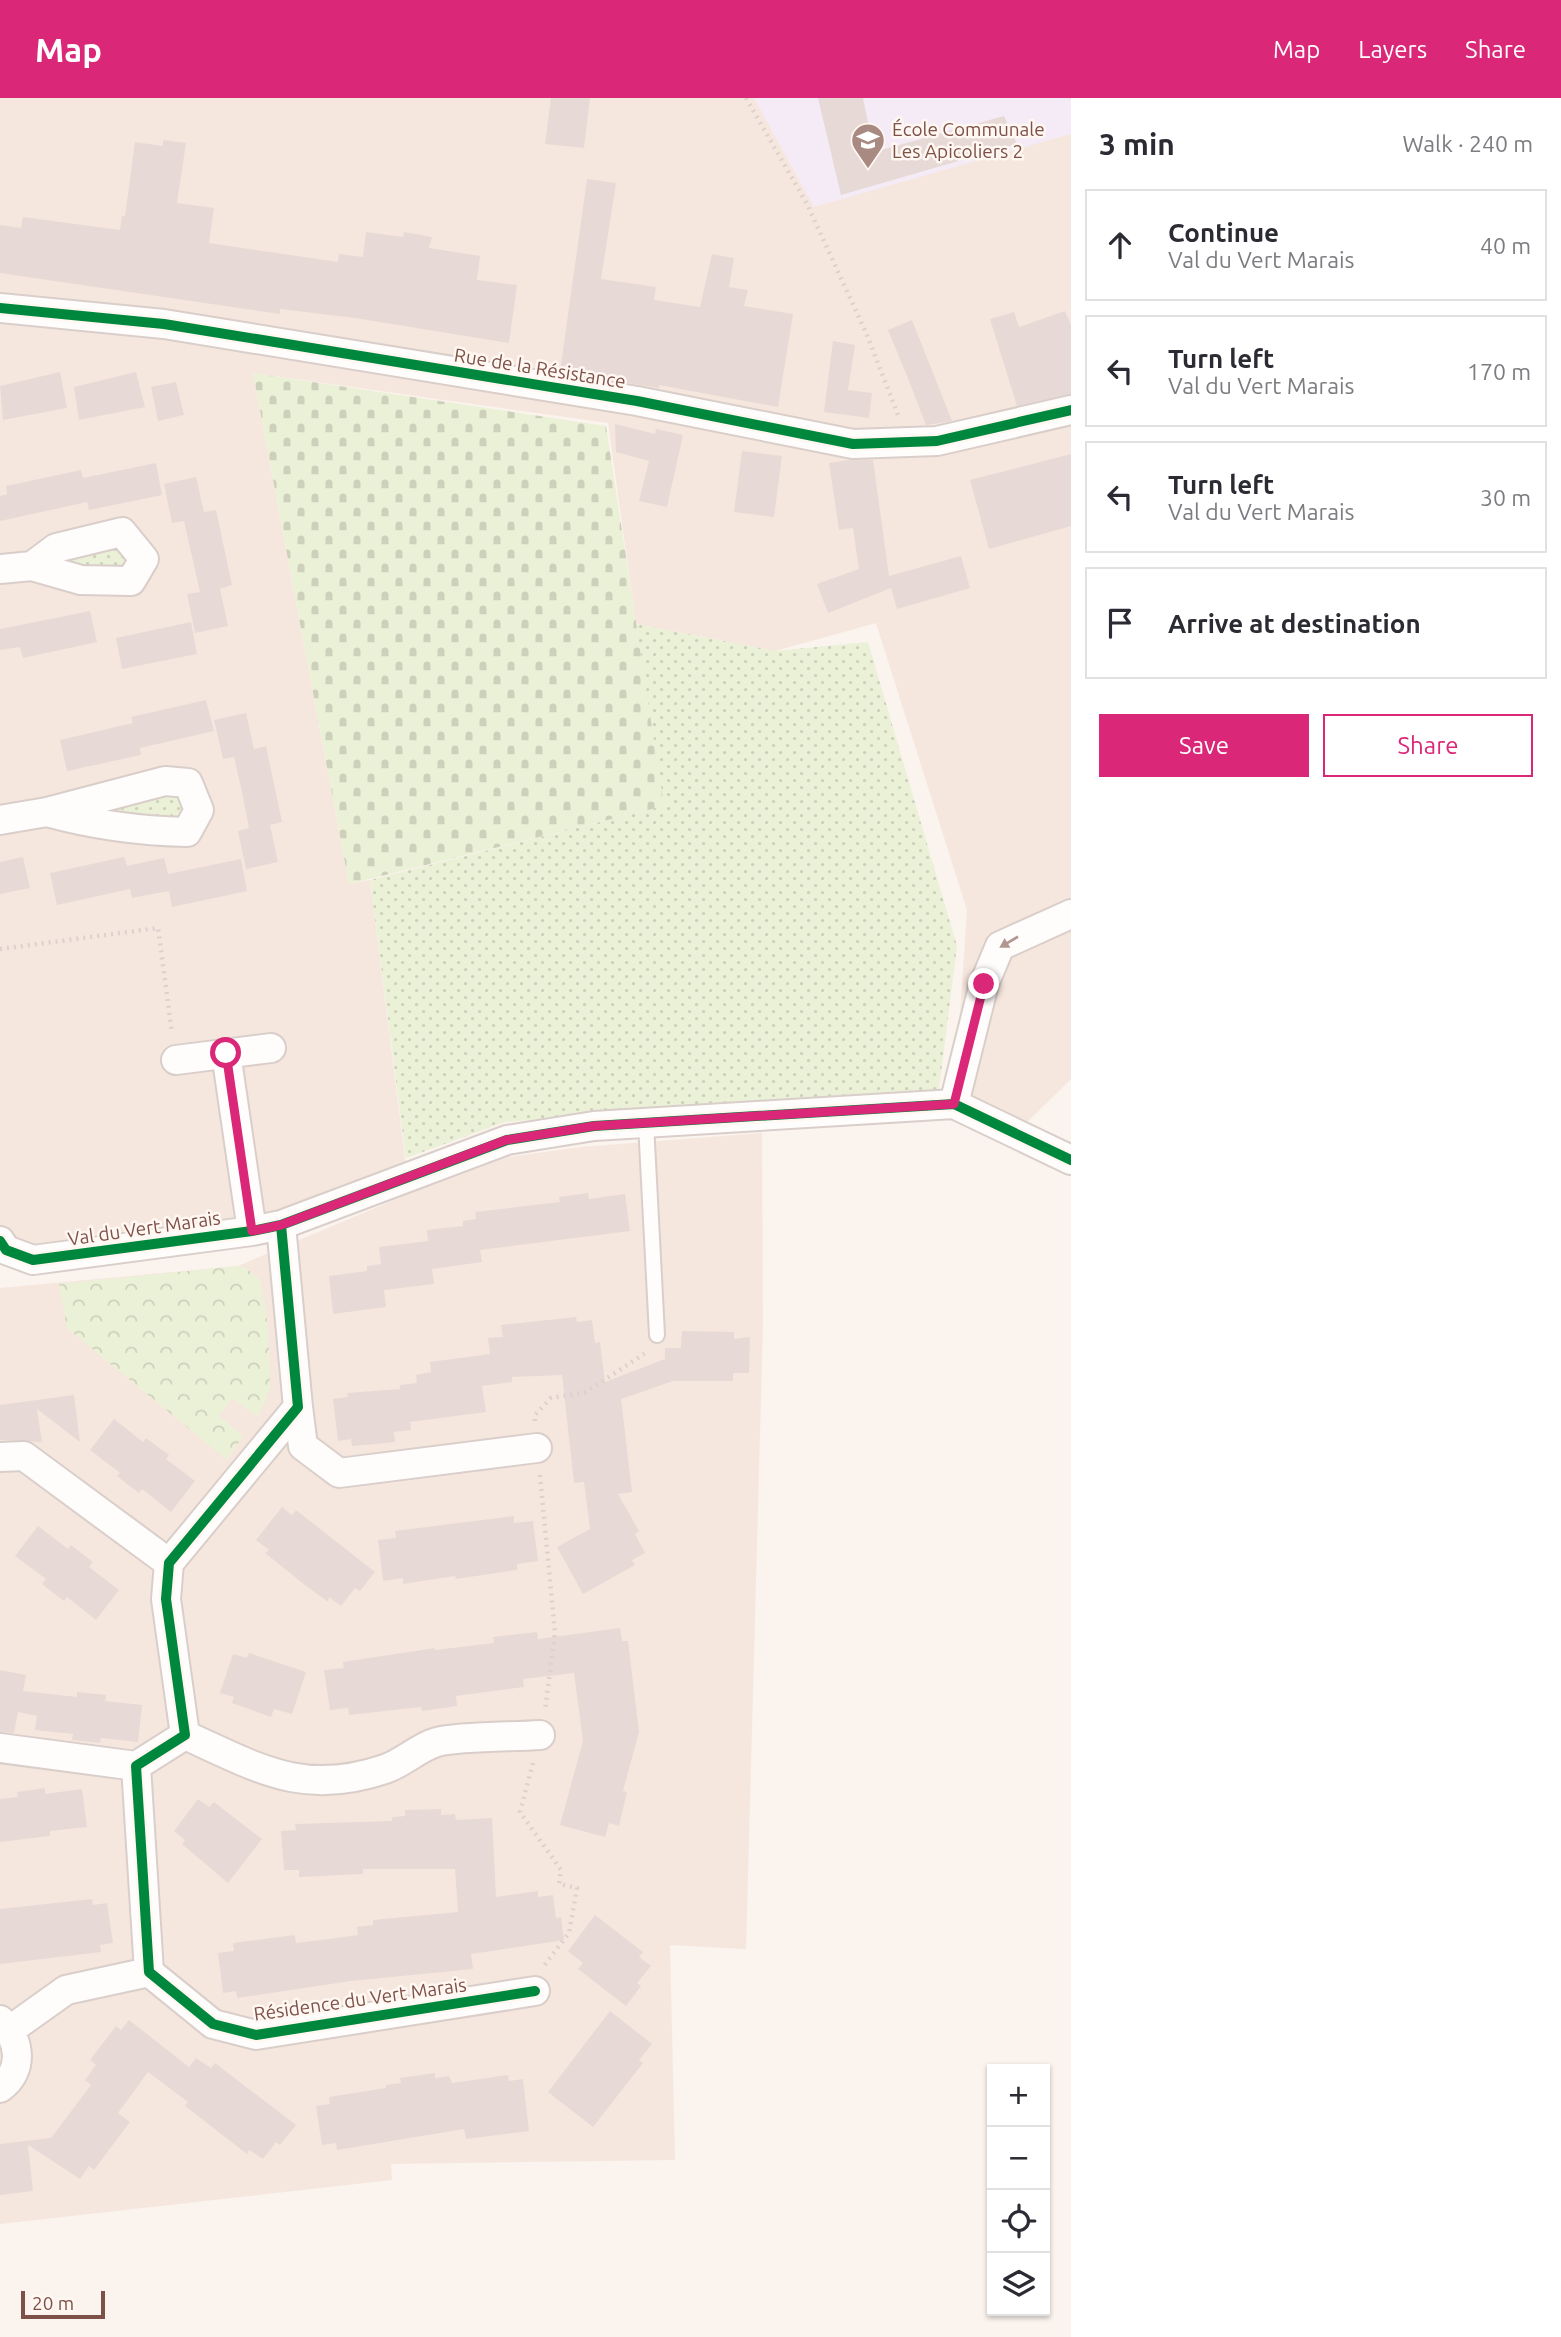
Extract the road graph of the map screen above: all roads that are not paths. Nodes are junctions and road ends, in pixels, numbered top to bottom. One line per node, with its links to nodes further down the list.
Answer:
1 (0, 307): 2 (street, Rue de la Résistance)
2 (1071, 410)
3 (32, 566): 4 (street)
4 (0, 569)
5 (47, 812): 6 (street)
6 (0, 820)
7 (1071, 914): 11 (street, one-way to 11)
8 (271, 1048): 9 (street)
9 (226, 1053): 10 (street); 15 (street)
10 (176, 1060)
11 (954, 1104): 12 (street, Val du Vert Marais); 13 (street)
12 (646, 1123): 14 (street, Val du Vert Marais); 17 (lane)
13 (1071, 1160)
14 (281, 1225): 15 (street, Val du Vert Marais); 18 (street)
15 (252, 1231): 16 (street, Val du Vert Marais)
16 (0, 1241)
17 (657, 1335)
18 (298, 1406): 19 (street); 21 (street)
19 (537, 1448)
20 (0, 1457): 21 (street)
21 (169, 1563): 22 (street)
22 (185, 1735): 23 (street); 25 (street)
23 (540, 1735)
24 (0, 1748): 25 (street)
25 (136, 1766): 26 (street)
26 (149, 1972): 27 (street, Résidence du Vert Marais); 28 (street)
27 (535, 1991)
28 (5, 2025): 29 (street)
29 (0, 2088)

